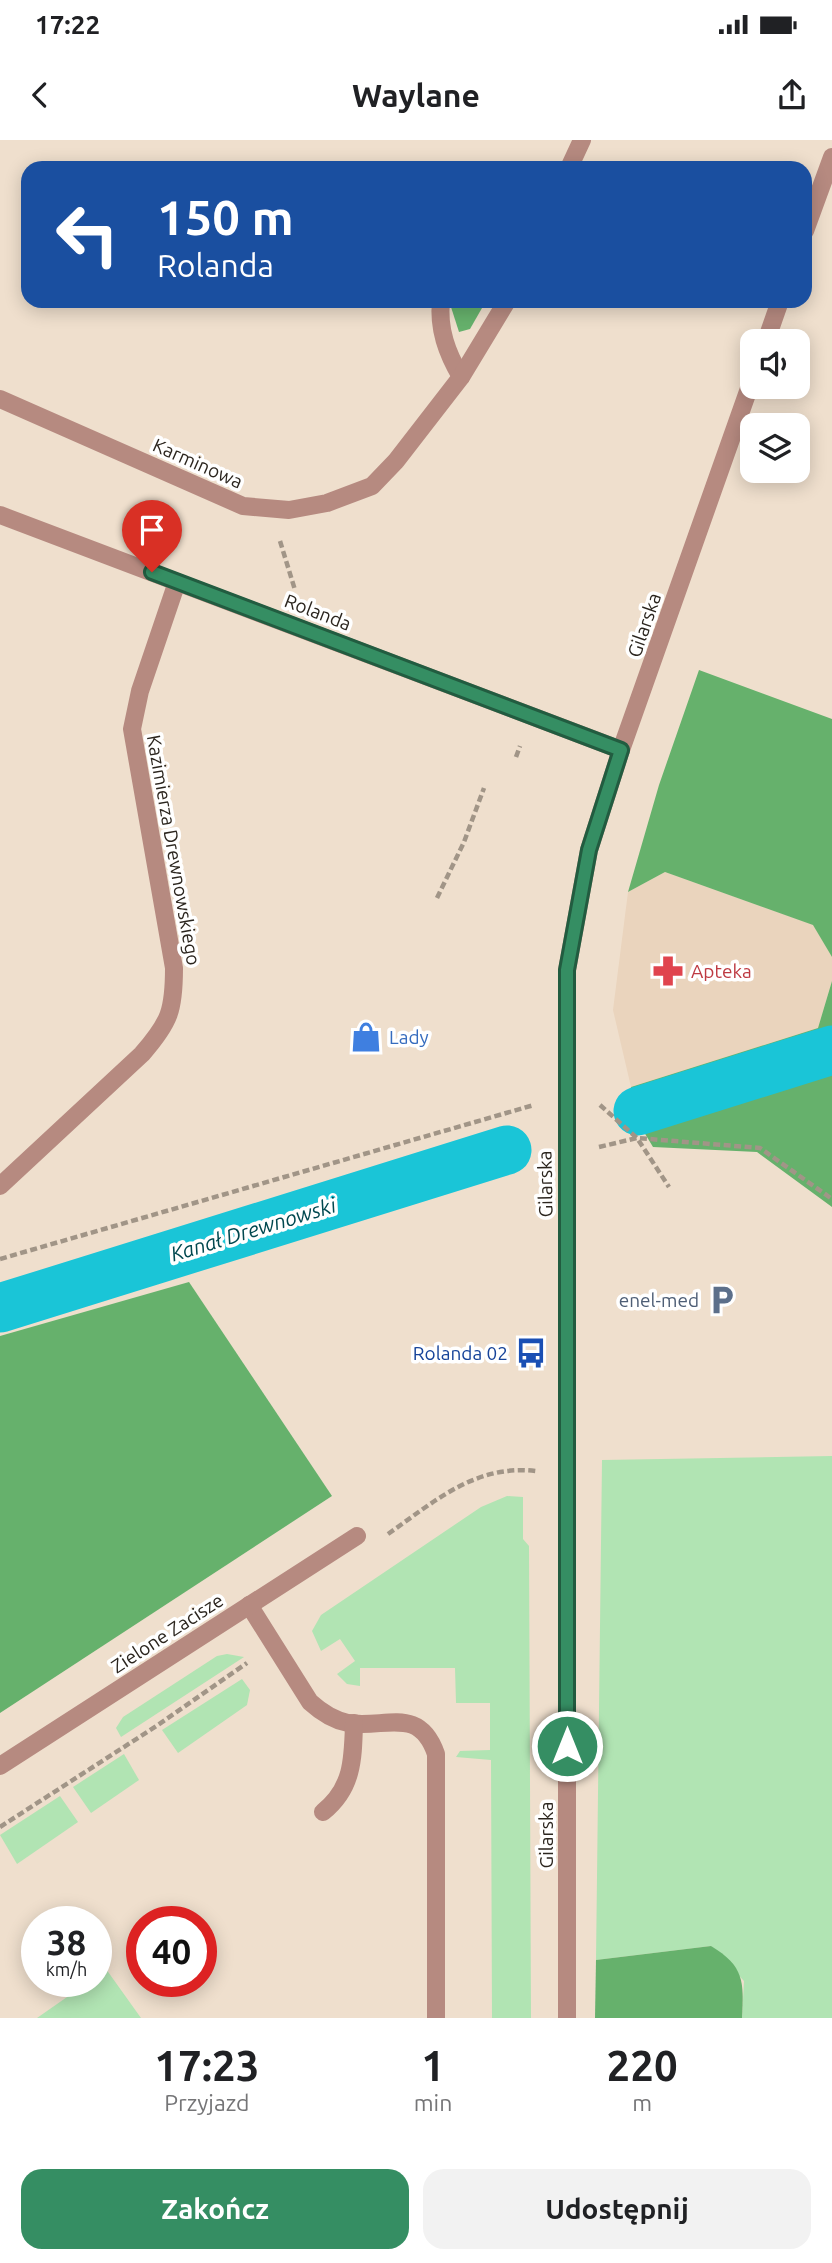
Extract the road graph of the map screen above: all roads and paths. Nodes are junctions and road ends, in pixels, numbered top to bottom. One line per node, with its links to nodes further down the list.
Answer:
1 (832, 157): 2 (street)
2 (812, 212)
3 (441, 308): 7 (street)
4 (503, 308): 7 (street, Karminowa)
5 (778, 308): 6 (street)
6 (770, 329)
7 (461, 377): 8 (street, Karminowa)
8 (0, 399)
9 (745, 399): 14 (street, Gilarska)
10 (0, 515): 12 (street, Rolanda)
11 (278, 533): 13 (path)
12 (177, 582): 14 (street, Rolanda); 21 (street, Kazimierza Drewnowskiego)
13 (295, 590)
14 (621, 750): 25 (street, Gilarska)
15 (484, 788): 16 (path)
16 (437, 898)
17 (536, 1104): 24 (path)
18 (599, 1104): 19 (path)
19 (637, 1138): 20 (path); 22 (path); 23 (path)
20 (598, 1147)
21 (0, 1186)
22 (669, 1187)
23 (832, 1199)
24 (0, 1259)
25 (566, 1474): 27 (path); 35 (street, Gilarska)
26 (357, 1536): 27 (street, Zielone Zacisze)
27 (336, 1550): 28 (street, Zielone Zacisze)
28 (250, 1605): 29 (street); 31 (street, Zielone Zacisze)
29 (273, 1645): 30 (street); 33 (path)
30 (354, 1723): 32 (street); 34 (street)
31 (0, 1766)
32 (323, 1812)
33 (0, 1827)
34 (436, 2018)
35 (567, 2018)

